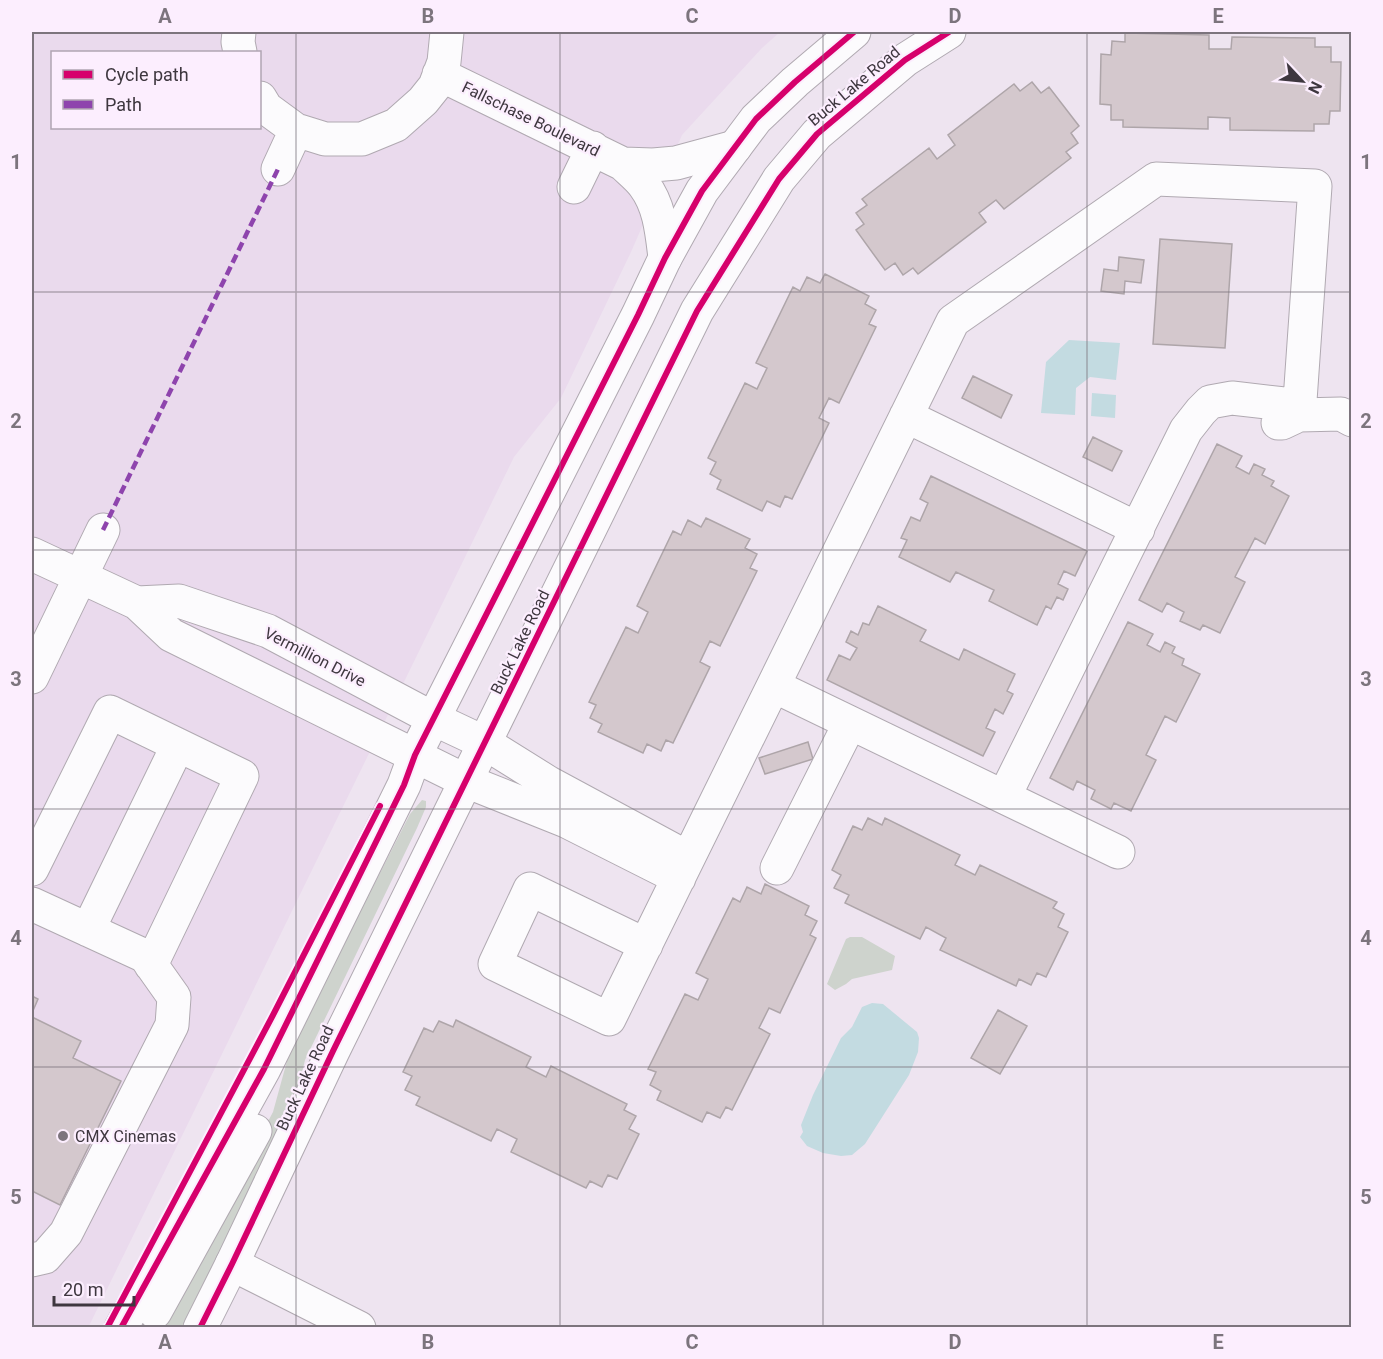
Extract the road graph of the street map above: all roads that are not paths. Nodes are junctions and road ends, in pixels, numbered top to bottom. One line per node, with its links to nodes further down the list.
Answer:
1 (239, 32): 5 (street)
2 (447, 32): 6 (street)
3 (854, 32): 9 (street)
4 (949, 32): 27 (street, Buck Lake Road)
5 (240, 51)
6 (439, 74): 8 (street); 10 (street, Fallschase Boulevard)
7 (261, 100): 8 (street)
8 (296, 130): 12 (street)
9 (735, 147): 11 (street, Fallschase Boulevard); 14 (street)
10 (593, 148): 11 (street, Fallschase Boulevard); 13 (street)
11 (623, 164): 14 (street, Fallschase Boulevard)
12 (278, 169)
13 (574, 187)
14 (665, 258): 25 (street)
15 (1348, 413): 16 (street)
16 (1299, 415): 17 (street); 18 (street)
17 (906, 416): 18 (street); 24 (street)
18 (1138, 529): 31 (street)
19 (103, 530): 21 (street)
20 (32, 554): 21 (street, Vermillion Drive)
21 (81, 576): 22 (street, Vermillion Drive); 23 (street)
22 (137, 603): 25 (street, Vermillion Drive); 29 (street, Vermillion Drive)
23 (32, 677)
24 (774, 686): 26 (street); 34 (street)
25 (434, 719): 27 (street, Vermillion Drive); 29 (street)
26 (850, 723): 31 (street); 35 (street)
27 (485, 743): 30 (street, Buck Lake Road); 32 (street, Vermillion Drive)
28 (178, 745): 36 (street); 38 (street); 40 (street)
29 (416, 755): 30 (street, Vermillion Drive); 41 (street)
30 (466, 781): 32 (street, Vermillion Drive); 44 (street, Buck Lake Road)
31 (1004, 797): 33 (street)
32 (571, 809): 34 (street); 34 (street)
33 (1118, 852)
34 (684, 868): 39 (street)
35 (777, 868)
36 (32, 869)
37 (32, 904): 38 (street)
38 (88, 930): 40 (street)
39 (646, 945): 39 (street)
40 (152, 965): 43 (street)
41 (264, 1069): 42 (street); 47 (street)
42 (212, 1161): 45 (street); 46 (street)
43 (32, 1260)
44 (232, 1264): 48 (street, Buck Lake Road); 49 (street)
45 (98, 1328)
46 (121, 1328)
47 (147, 1328)
48 (200, 1328)
49 (359, 1328)

